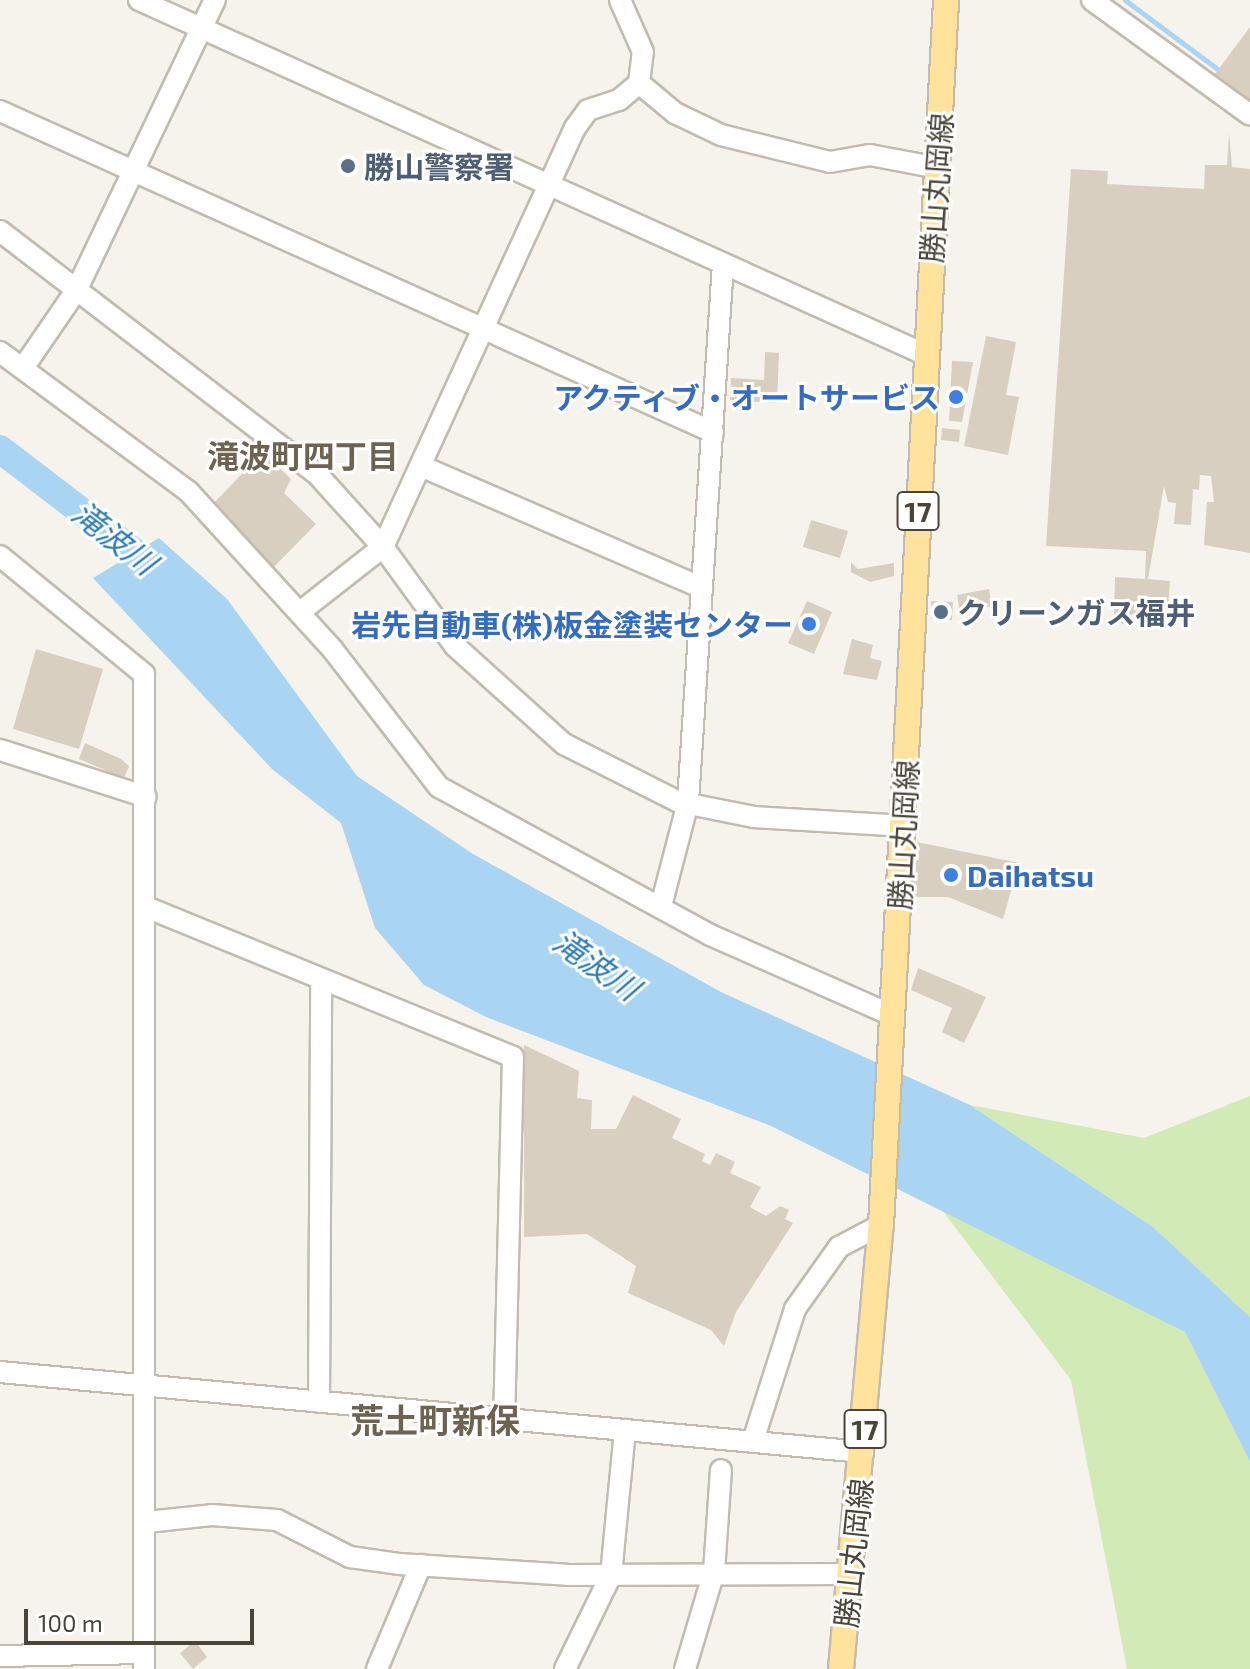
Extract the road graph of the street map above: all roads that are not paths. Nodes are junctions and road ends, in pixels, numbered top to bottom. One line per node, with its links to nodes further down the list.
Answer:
1 (139, 0): 7 (street)
2 (215, 0): 7 (street)
3 (620, 0): 8 (street)
4 (946, 0): 11 (main road, 勝山丸岡線 / 17)
5 (1092, 0): 6 (street)
6 (1115, 9): 10 (street)
7 (203, 29): 12 (street); 13 (street)
8 (639, 83): 11 (street); 13 (street)
9 (0, 111): 12 (street)
10 (1250, 115)
11 (938, 168): 19 (main road, 勝山丸岡線 / 17)
12 (135, 170): 16 (street); 17 (street)
13 (551, 186): 15 (street); 17 (street)
14 (0, 231): 16 (street)
15 (723, 264): 19 (street); 21 (street)
16 (77, 289): 20 (street); 23 (street)
17 (486, 332): 21 (street); 22 (street)
18 (1, 354): 20 (street)
19 (924, 354): 30 (main road, 勝山丸岡線 / 17)
20 (23, 368): 26 (street)
21 (713, 432): 25 (street)
22 (423, 467): 23 (street); 25 (street)
23 (383, 547): 26 (street); 29 (street)
24 (0, 556): 28 (street)
25 (702, 588): 29 (street)
26 (300, 612): 31 (street)
27 (0, 750): 28 (street)
28 (146, 797): 32 (street)
29 (688, 802): 30 (street); 31 (street)
30 (905, 826): 34 (main road, 勝山丸岡線 / 17)
31 (661, 906): 34 (street)
32 (146, 907): 33 (street); 37 (street)
33 (321, 979): 38 (street); 39 (street)
34 (891, 1018): 35 (main road, 勝山丸岡線 / 17)
35 (881, 1225): 41 (street); 42 (main road, 勝山丸岡線 / 17)
36 (0, 1372): 37 (street)
37 (147, 1387): 38 (street); 44 (street)
38 (319, 1402): 39 (street)
39 (504, 1419): 40 (street)
40 (625, 1430): 41 (street); 48 (street)
41 (753, 1441): 42 (street)
42 (863, 1452): 47 (main road, 勝山丸岡線 / 17)
43 (721, 1470): 46 (street)
44 (147, 1522): 45 (street); 50 (street)
45 (421, 1565): 48 (street); 51 (street)
46 (714, 1572): 47 (street); 48 (street); 53 (street)
47 (850, 1574): 54 (main road, 勝山丸岡線 / 17)
48 (611, 1575): 52 (street)
49 (0, 1656): 50 (street)
50 (144, 1661)
51 (377, 1669)
52 (565, 1669)
53 (685, 1669)
54 (841, 1669)

